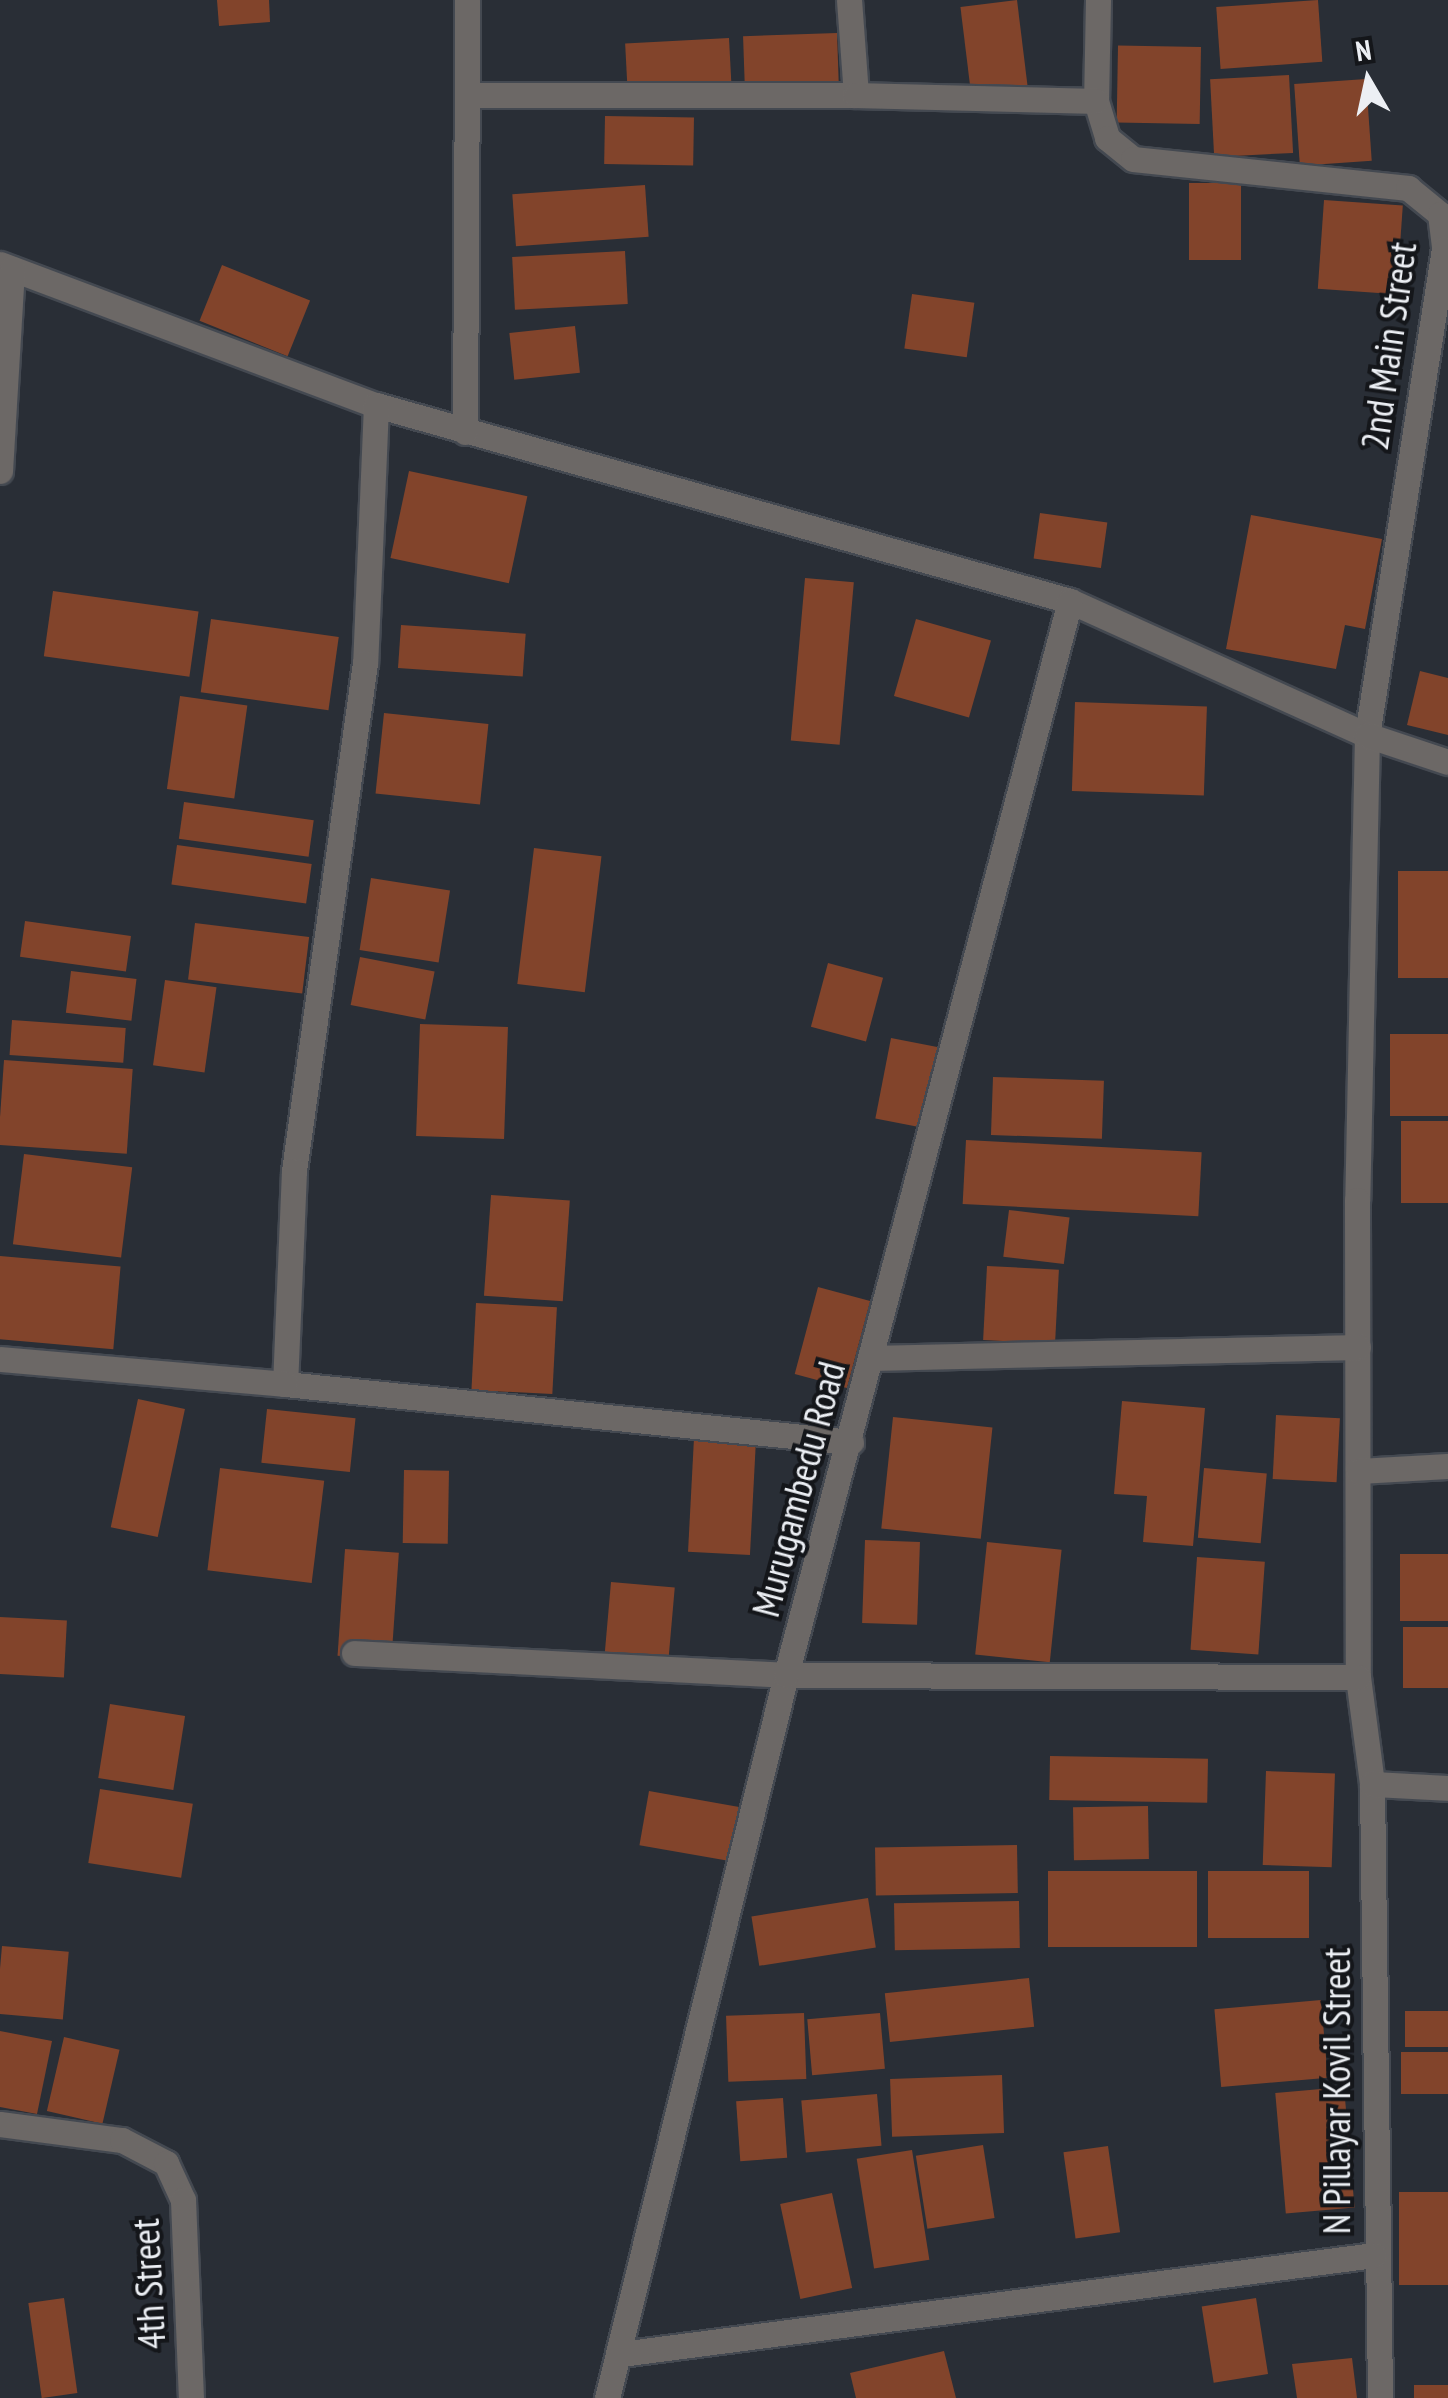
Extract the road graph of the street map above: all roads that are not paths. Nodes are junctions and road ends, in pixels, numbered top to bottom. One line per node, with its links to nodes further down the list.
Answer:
1 (468, 0): 4 (street)
2 (850, 0): 5 (street)
3 (1098, 0): 6 (street, 2nd Main Street)
4 (469, 95): 5 (street); 9 (street)
5 (856, 96): 6 (street)
6 (1096, 101): 12 (street, 2nd Main Street)
7 (6, 266): 8 (street); 10 (street)
8 (376, 405): 9 (street); 17 (street)
9 (465, 432): 11 (street)
10 (0, 471)
11 (1070, 601): 12 (street); 16 (street, Murugambedu Road)
12 (1367, 735): 13 (street); 14 (street, 2nd Main Street)
13 (1448, 762)
14 (1358, 1347): 16 (street); 20 (street, N Pillayar Kovil Street)
15 (0, 1358): 17 (street)
16 (872, 1358): 18 (street, Murugambedu Road)
17 (285, 1384): 18 (street)
18 (851, 1442): 22 (street, Murugambedu Road)
19 (1448, 1466): 20 (street)
20 (1358, 1470): 23 (street, N Pillayar Kovil Street)
21 (354, 1653): 22 (street)
22 (786, 1676): 23 (street); 28 (street, Murugambedu Road)
23 (1358, 1677): 24 (street, N Pillayar Kovil Street)
24 (1372, 1784): 25 (street); 27 (street, N Pillayar Kovil Street)
25 (1448, 1788)
26 (0, 2124): 29 (street, 4th Street)
27 (1374, 2255): 28 (street); 31 (street, N Pillayar Kovil Street)
28 (622, 2354): 30 (street, Murugambedu Road)
29 (190, 2398)
30 (608, 2398)
31 (1380, 2398)

